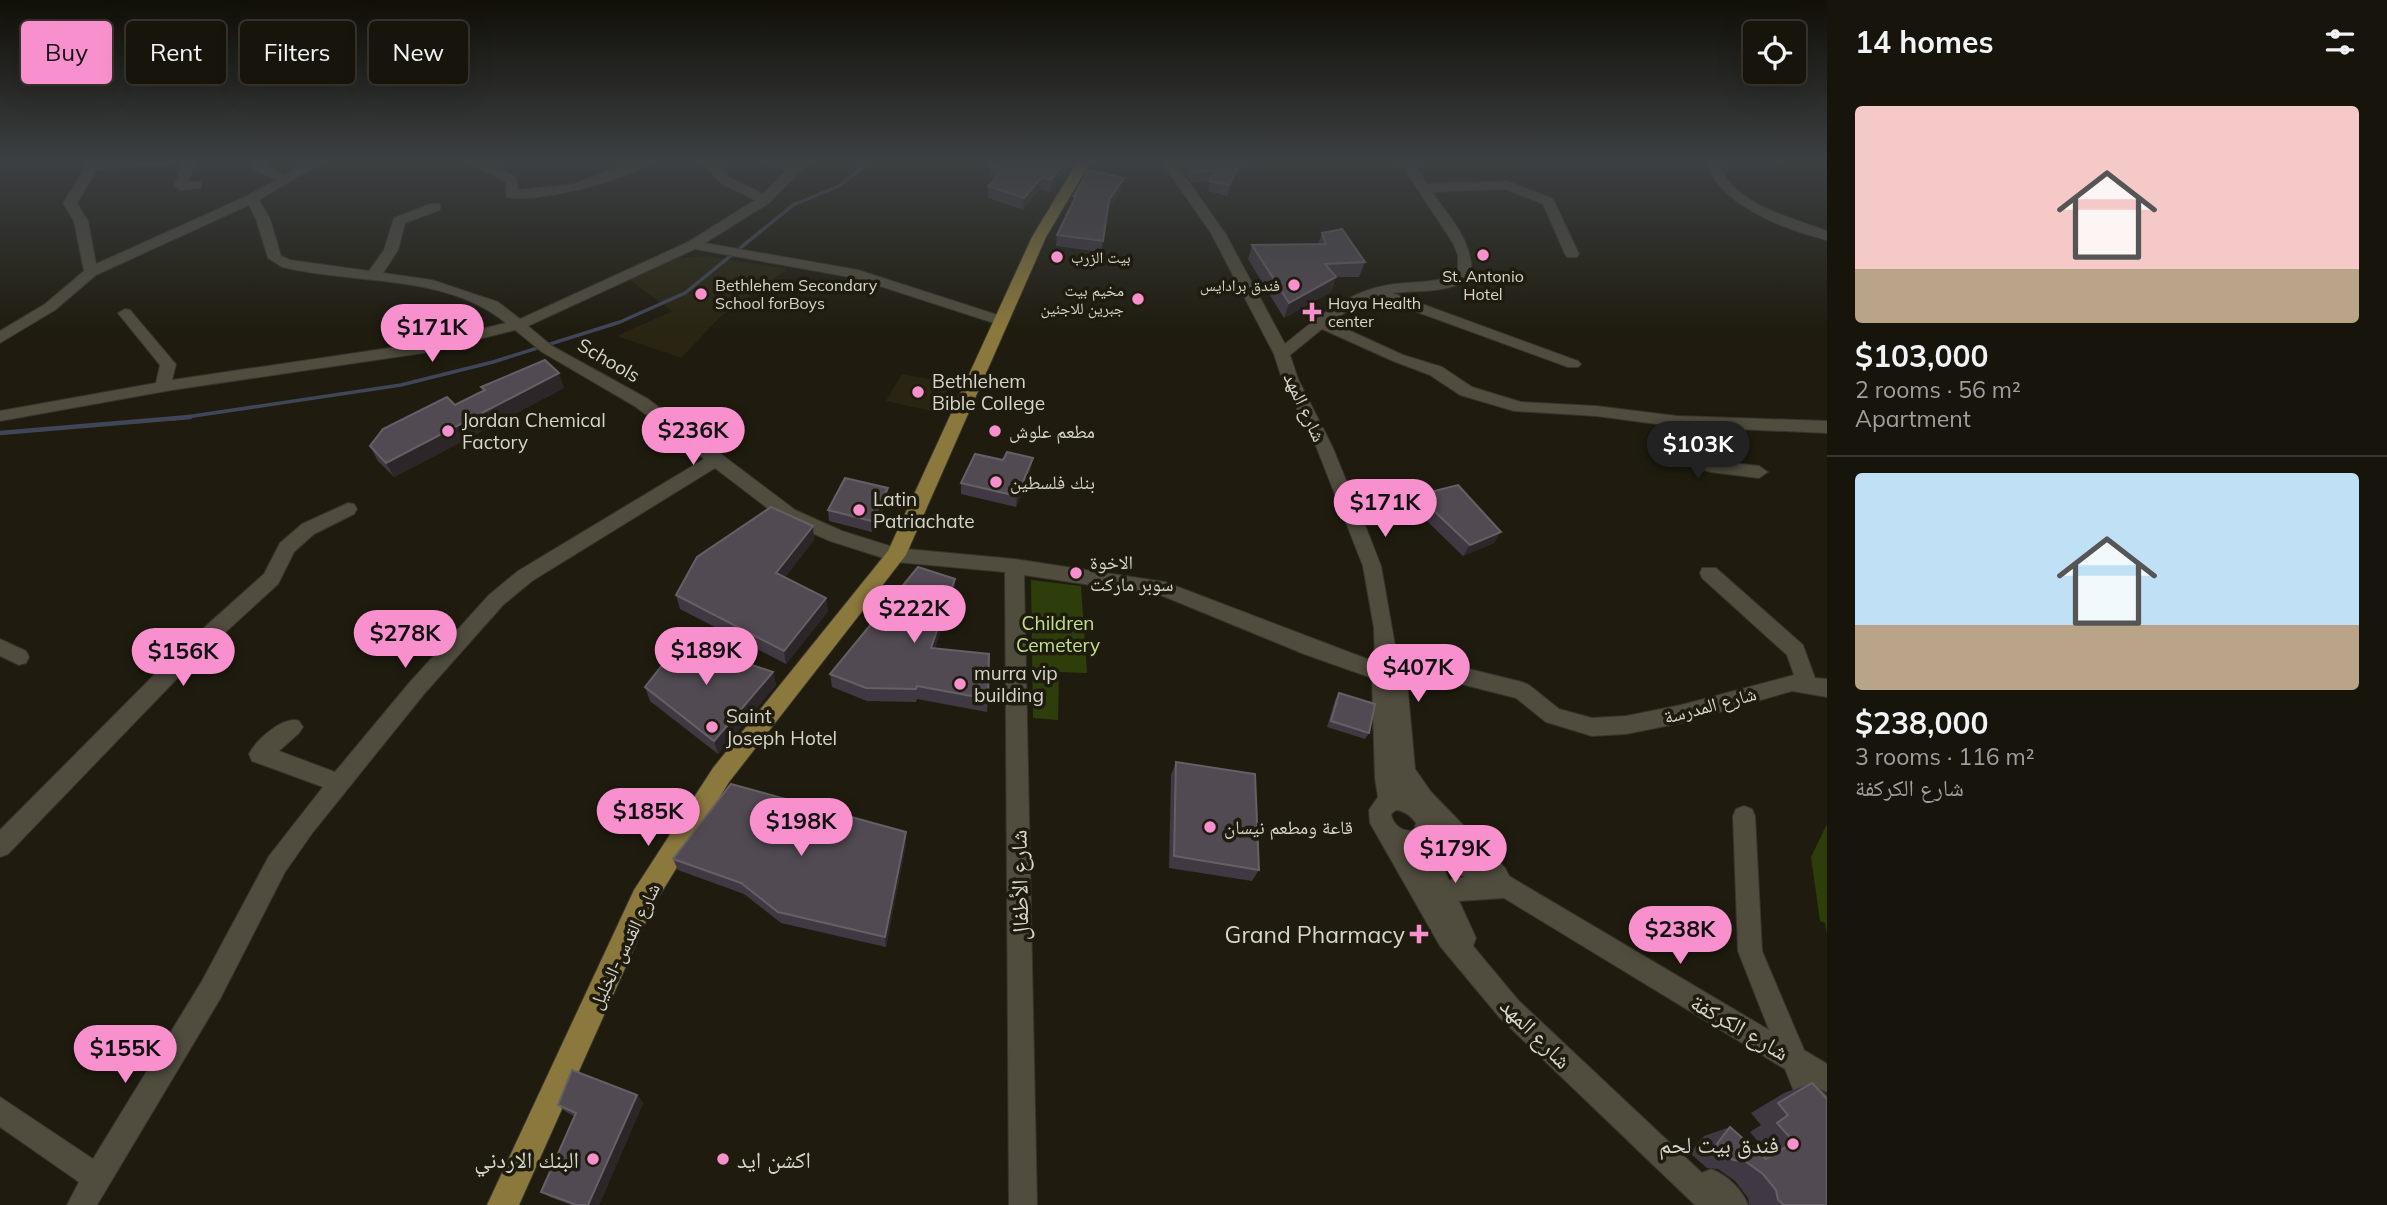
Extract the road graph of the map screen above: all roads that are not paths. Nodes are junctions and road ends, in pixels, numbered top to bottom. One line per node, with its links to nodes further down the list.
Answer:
1 (78, 217): 14 (street)
2 (212, 217): 14 (street)
3 (262, 217): 15 (street, Schools)
4 (409, 217): 15 (street)
5 (737, 217): 12 (street)
6 (1051, 217): 18 (main road, شارع القدس-الخليل)
7 (1207, 217): 22 (street, شارع المهد)
8 (1443, 217): 16 (street)
9 (1555, 217): 13 (street)
10 (1784, 217): 11 (street)
11 (1827, 236)
12 (693, 245): 18 (street); 20 (street)
13 (1572, 254)
14 (91, 272): 21 (street)
15 (374, 274): 20 (street, Schools)
16 (1374, 292): 19 (street); 23 (street)
17 (125, 313): 24 (street)
18 (1002, 321): 33 (main road, شارع القدس-الخليل)
19 (1322, 324): 22 (street); 26 (street)
20 (519, 325): 24 (street); 28 (street, Schools)
21 (0, 338)
22 (1282, 354): 32 (street, شارع المهد)
23 (1573, 364)
24 (163, 387): 25 (street)
25 (0, 416)
26 (1677, 421): 27 (street); 29 (street)
27 (1827, 426)
28 (715, 460): 33 (street, Schools); 42 (street)
29 (1759, 472)
30 (348, 509): 49 (street)
31 (1416, 517): 32 (street)
32 (1354, 519): 38 (street, شارع المهد)
33 (896, 555): 34 (street, Schools); 58 (main road, شارع القدس-الخليل)
34 (1014, 566): 38 (street, Schools); 59 (street, شارع الأطفال)
35 (1709, 573): 39 (street)
36 (0, 647): 37 (street)
37 (19, 657)
38 (1389, 670): 39 (street, شارع المدرسة); 41 (street); 43 (street, شارع المهد)
39 (1817, 686)
40 (292, 727): 42 (street)
41 (1404, 770): 44 (street); 46 (street)
42 (339, 783): 56 (street)
43 (1390, 800): 44 (street); 47 (street)
44 (1418, 809): 46 (street); 48 (street)
45 (1744, 816): 52 (street)
46 (1452, 831): 50 (street)
47 (1389, 834): 48 (street); 60 (street, شارع المهد)
48 (1419, 841): 50 (street); 51 (street, شارع المهد)
49 (0, 846)
50 (1510, 889): 51 (street); 52 (street, شارع الكركفة)
51 (1447, 903): 61 (street, شارع المهد)
52 (1795, 1058): 53 (street, شارع الكركفة); 55 (street)
53 (1827, 1079)
54 (0, 1111): 56 (street)
55 (1827, 1115)
56 (97, 1178): 57 (street)
57 (80, 1205)
58 (503, 1205)
59 (1023, 1205)
60 (1716, 1205)
61 (1734, 1205)

